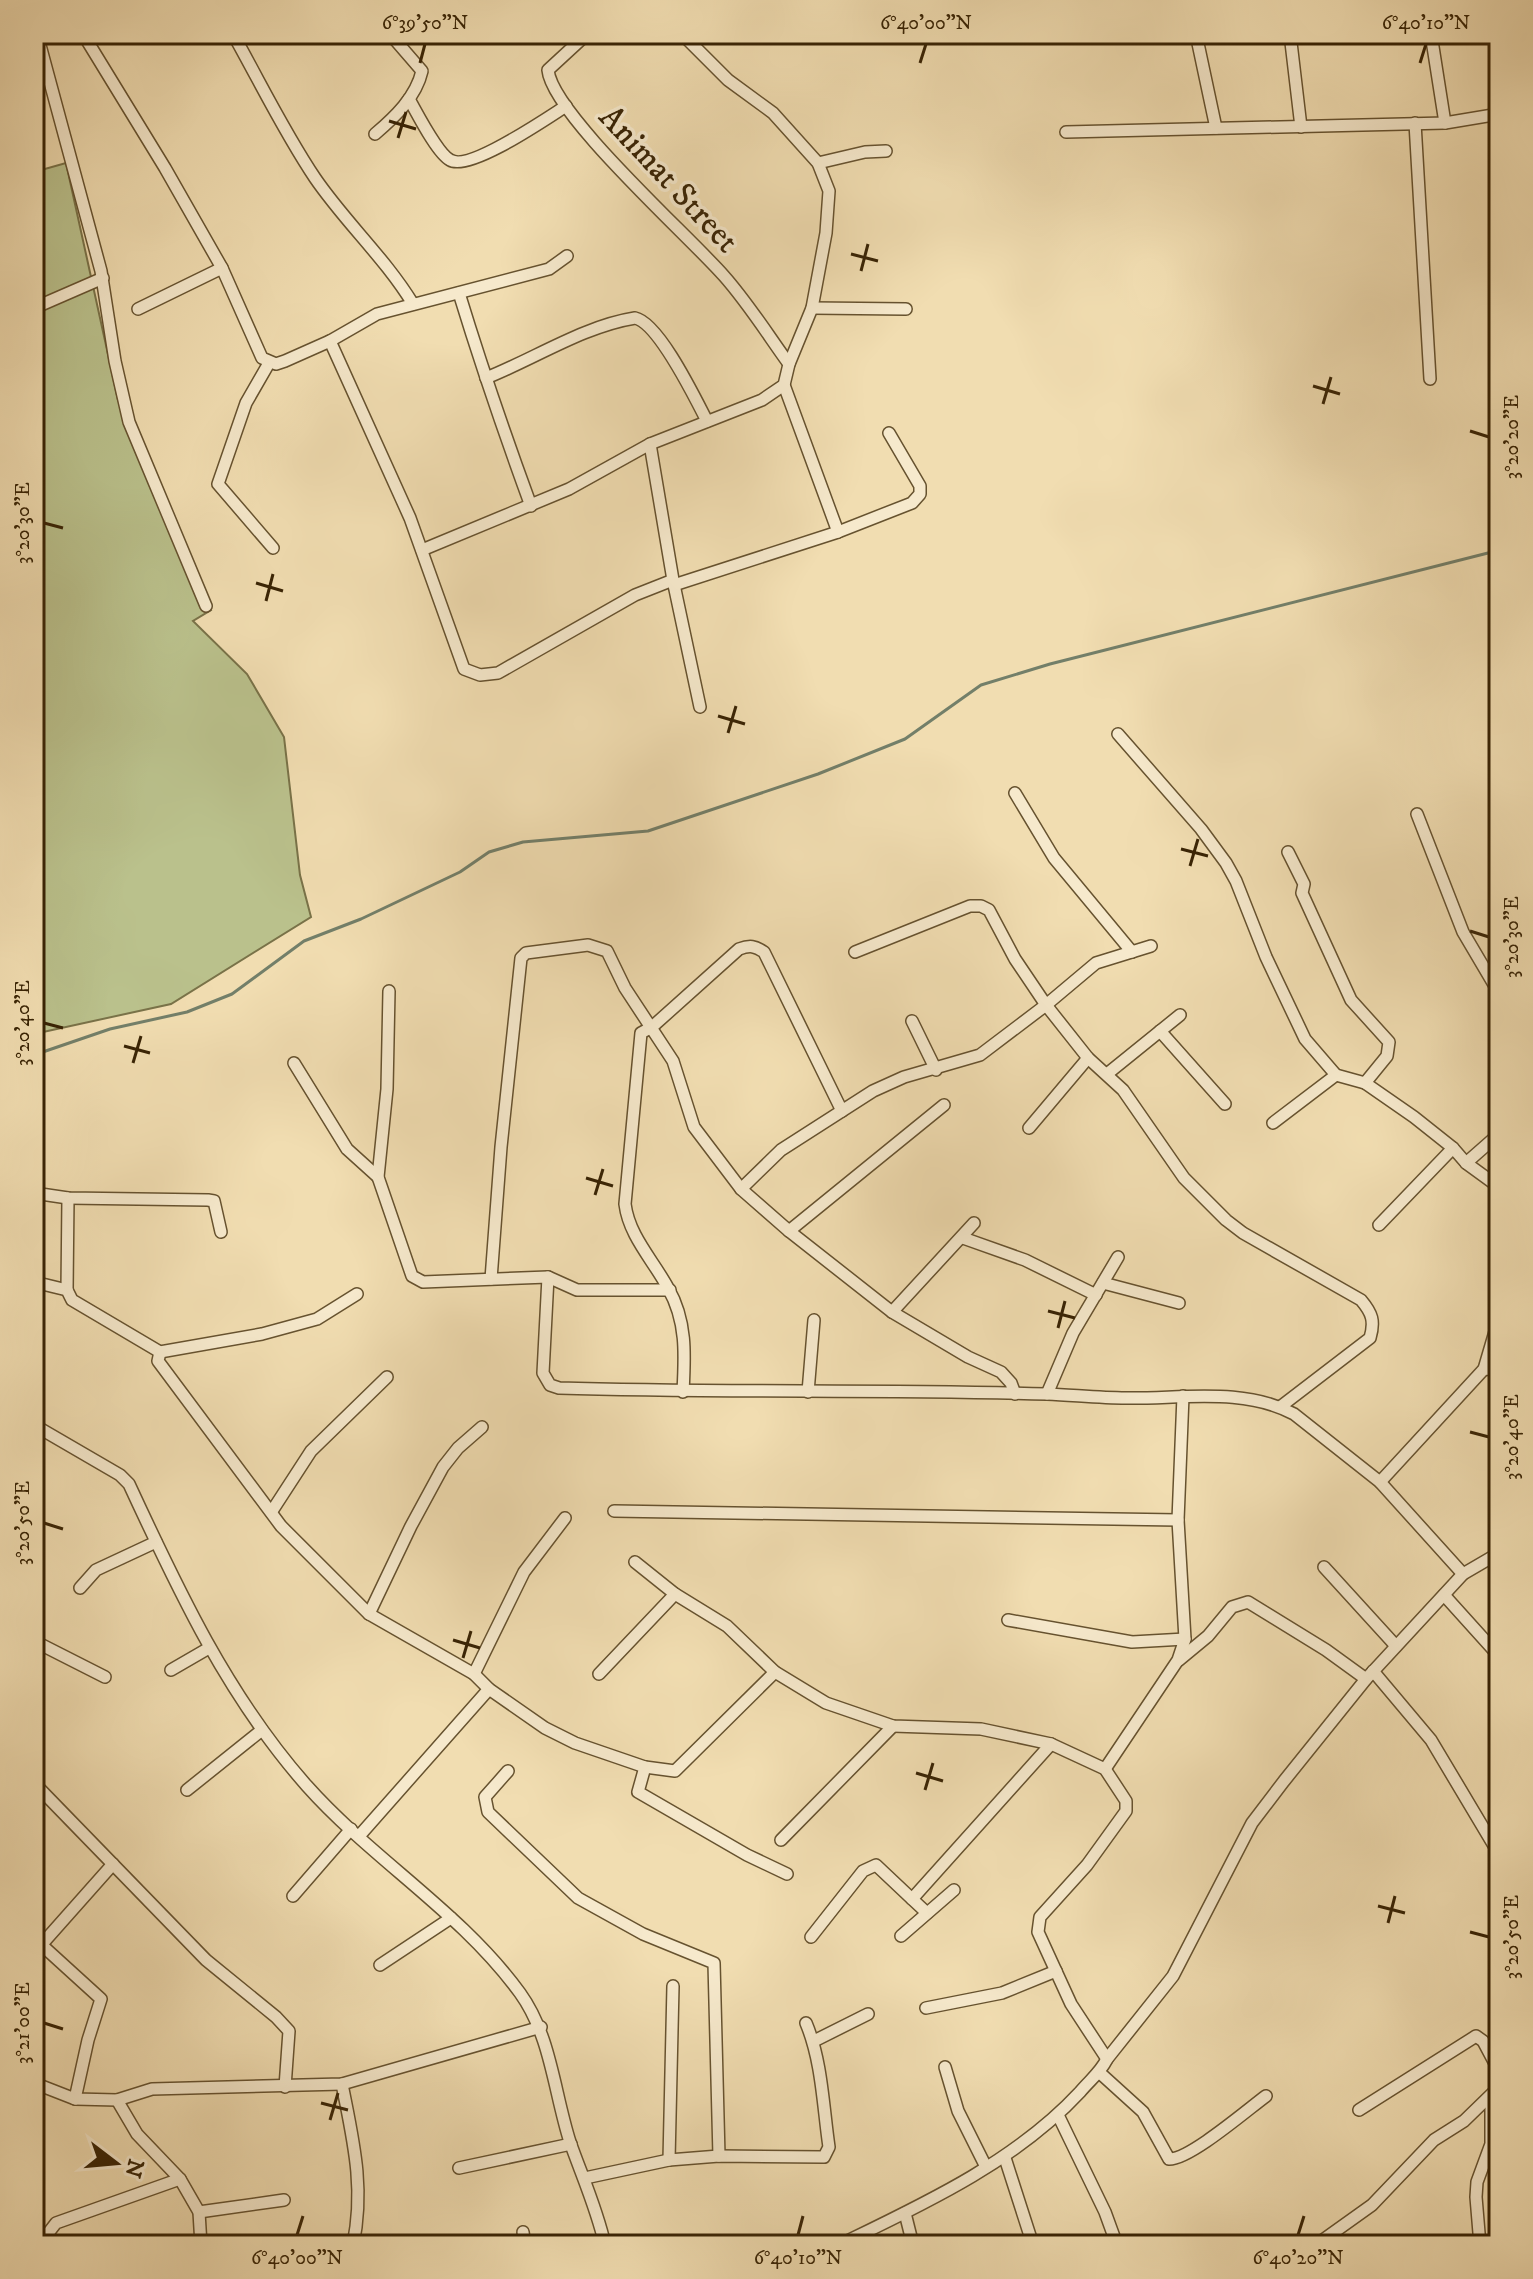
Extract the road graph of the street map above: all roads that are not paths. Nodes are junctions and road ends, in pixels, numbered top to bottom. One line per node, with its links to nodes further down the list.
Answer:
1 (37, 34): 23 (street)
2 (83, 34): 22 (street)
3 (233, 34): 25 (street)
4 (390, 34): 10 (street)
5 (587, 34): 11 (street, Animat Street)
6 (682, 34): 20 (street)
7 (1196, 34): 16 (street)
8 (1290, 34): 15 (street)
9 (1431, 34): 14 (street)
10 (409, 99): 11 (street); 18 (street)
11 (566, 106): 32 (street, Animat Street)
12 (1499, 114): 14 (street)
13 (1415, 123): 14 (street); 15 (street); 34 (street)
14 (1445, 123)
15 (1301, 127): 16 (street)
16 (1216, 128): 17 (street)
17 (1066, 132)
18 (375, 134)
19 (886, 151): 20 (street)
20 (818, 163): 27 (street)
21 (567, 256): 24 (street)
22 (222, 268): 28 (street); 31 (street)
23 (103, 278): 26 (street); 44 (street)
24 (459, 293): 25 (street); 33 (street)
25 (413, 304): 30 (street)
26 (34, 308)
27 (812, 308): 29 (street); 32 (street)
28 (138, 309)
29 (906, 309)
30 (330, 341): 31 (street); 42 (street)
31 (269, 363): 41 (street)
32 (789, 364): 35 (street)
33 (486, 378): 36 (street); 39 (street)
34 (1430, 379)
35 (784, 385): 36 (street); 40 (street)
36 (707, 421): 38 (street)
37 (889, 433): 40 (street)
38 (650, 444): 39 (street); 43 (street)
39 (531, 506): 42 (street)
40 (838, 532): 43 (street)
41 (273, 548)
42 (422, 550): 43 (street)
43 (674, 583): 45 (street)
44 (206, 606)
45 (700, 707)
46 (1118, 734): 64 (street)
47 (1015, 793): 52 (street)
48 (1417, 814): 54 (street)
49 (1288, 852): 65 (street)
50 (1151, 946): 52 (street)
51 (855, 952): 55 (street)
52 (1132, 952): 55 (street)
53 (389, 991): 74 (street)
54 (1499, 993)
55 (1046, 1005): 60 (street); 62 (street)
56 (1180, 1015): 59 (street)
57 (912, 1021): 62 (street)
58 (652, 1027): 68 (street); 76 (street); 86 (street); 90 (street)
59 (1160, 1031): 63 (street); 66 (street)
60 (1088, 1058): 63 (street); 70 (street)
61 (294, 1063): 74 (street)
62 (936, 1070): 68 (street)
63 (1107, 1074): 106 (street)
64 (1336, 1075): 65 (street); 69 (street)
65 (1365, 1083): 72 (street)
66 (1225, 1104)
67 (944, 1105): 81 (street)
68 (842, 1111): 76 (street)
69 (1273, 1123)
70 (1029, 1128)
71 (1499, 1134): 73 (street)
72 (1453, 1148): 73 (street); 80 (street)
73 (1466, 1163): 75 (street)
74 (378, 1177): 86 (street)
75 (1499, 1187)
76 (741, 1189): 81 (street)
77 (34, 1193): 78 (street)
78 (68, 1198): 82 (street); 89 (street)
79 (974, 1223): 83 (street)
80 (1379, 1225)
81 (789, 1231): 94 (street)
82 (221, 1232)
83 (963, 1238): 92 (street); 94 (street)
84 (1118, 1257): 88 (street)
85 (548, 1277): 86 (street); 90 (street); 101 (street)
86 (491, 1279)
87 (34, 1282): 89 (street)
88 (1103, 1283): 92 (street); 93 (street)
89 (67, 1290): 97 (street)
90 (670, 1290): 101 (street)
91 (357, 1294): 97 (street)
92 (1096, 1295): 104 (street)
93 (1179, 1303)
94 (892, 1312): 103 (street)
95 (1499, 1318): 98 (street)
96 (814, 1320): 102 (street)
97 (160, 1352): 110 (street)
98 (1484, 1369): 99 (street); 109 (street)
99 (1499, 1370)
100 (387, 1377): 110 (street)
101 (683, 1392): 102 (street)
102 (808, 1392): 103 (street)
103 (1015, 1394): 104 (street)
104 (1047, 1394): 105 (street)
105 (1183, 1396): 106 (street); 113 (street)
106 (1280, 1407): 109 (street)
107 (34, 1425): 114 (street)
108 (482, 1427): 122 (street)
109 (1380, 1482): 118 (street)
110 (272, 1511): 122 (street)
111 (614, 1511): 113 (street)
112 (565, 1518): 132 (street)
113 (1178, 1520): 124 (street)
114 (156, 1542): 119 (street); 127 (street)
115 (1499, 1553): 118 (street)
116 (635, 1562): 120 (street)
117 (1324, 1567): 126 (street)
118 (1463, 1574): 121 (street)
119 (80, 1588)
120 (675, 1594): 131 (street); 133 (street)
121 (1444, 1595): 126 (street); 128 (street)
122 (369, 1614): 132 (street)
123 (1008, 1620): 124 (street)
124 (1185, 1639): 129 (street)
125 (34, 1641): 135 (street)
126 (1396, 1646): 134 (street)
127 (209, 1648): 130 (street); 138 (street)
128 (1499, 1656)
129 (1178, 1660): 134 (street); 141 (street)
130 (171, 1670)
131 (775, 1672): 137 (street); 140 (street)
132 (474, 1674): 136 (street)
133 (599, 1674)
134 (1369, 1675): 147 (street); 166 (street)
135 (105, 1677)
136 (489, 1689): 140 (street); 145 (street)
137 (893, 1726): 139 (street); 146 (street)
138 (262, 1730): 144 (street); 145 (street)
139 (1051, 1744): 141 (street); 152 (street)
140 (645, 1767): 149 (street)
141 (1105, 1769): 159 (street)
142 (508, 1771): 180 (street)
143 (34, 1783): 148 (street)
144 (187, 1790)
145 (355, 1832): 151 (street); 154 (street)
146 (781, 1840)
147 (1499, 1854)
148 (113, 1864): 157 (street); 172 (street)
149 (787, 1874)
150 (954, 1890): 153 (street)
151 (293, 1896)
152 (912, 1899): 153 (street); 156 (street)
153 (927, 1913): 155 (street)
154 (451, 1918): 158 (street); 164 (street)
155 (901, 1936)
156 (811, 1937)
157 (38, 1941): 175 (street)
158 (380, 1965)
159 (1056, 1971): 161 (street); 166 (street)
160 (673, 1986): 182 (street)
161 (926, 2008)
162 (868, 2014): 165 (street)
163 (806, 2023): 165 (street)
164 (541, 2027): 171 (street); 179 (street)
165 (814, 2041): 180 (street)
166 (1107, 2059): 169 (street)
167 (945, 2067): 183 (street)
168 (1499, 2071): 177 (street)
169 (1100, 2073): 174 (street); 178 (street)
170 (34, 2083): 175 (street)
171 (342, 2084): 172 (street); 194 (street)
172 (285, 2087): 176 (street)
173 (1495, 2092): 200 (street); 201 (street)
174 (1266, 2096)
175 (75, 2099): 176 (street)
176 (117, 2100): 186 (street)
177 (1359, 2110)
178 (1058, 2115): 181 (street); 199 (street)
179 (571, 2144): 184 (street); 185 (street)
180 (719, 2156): 182 (street)
181 (1005, 2158): 183 (street); 198 (street)
182 (669, 2160): 185 (street)
183 (986, 2167): 189 (street)
184 (459, 2168)
185 (585, 2178): 196 (street)
186 (180, 2179): 188 (street); 192 (street)
187 (284, 2200): 188 (street)
188 (199, 2212): 193 (street)
189 (905, 2213): 191 (street); 197 (street)
190 (523, 2232): 195 (street)
191 (843, 2244)
192 (39, 2245)
193 (201, 2245)
194 (353, 2245)
195 (525, 2245)
196 (605, 2245)
197 (913, 2245)
198 (1033, 2245)
199 (1117, 2245)
200 (1316, 2245)
201 (1480, 2245)

